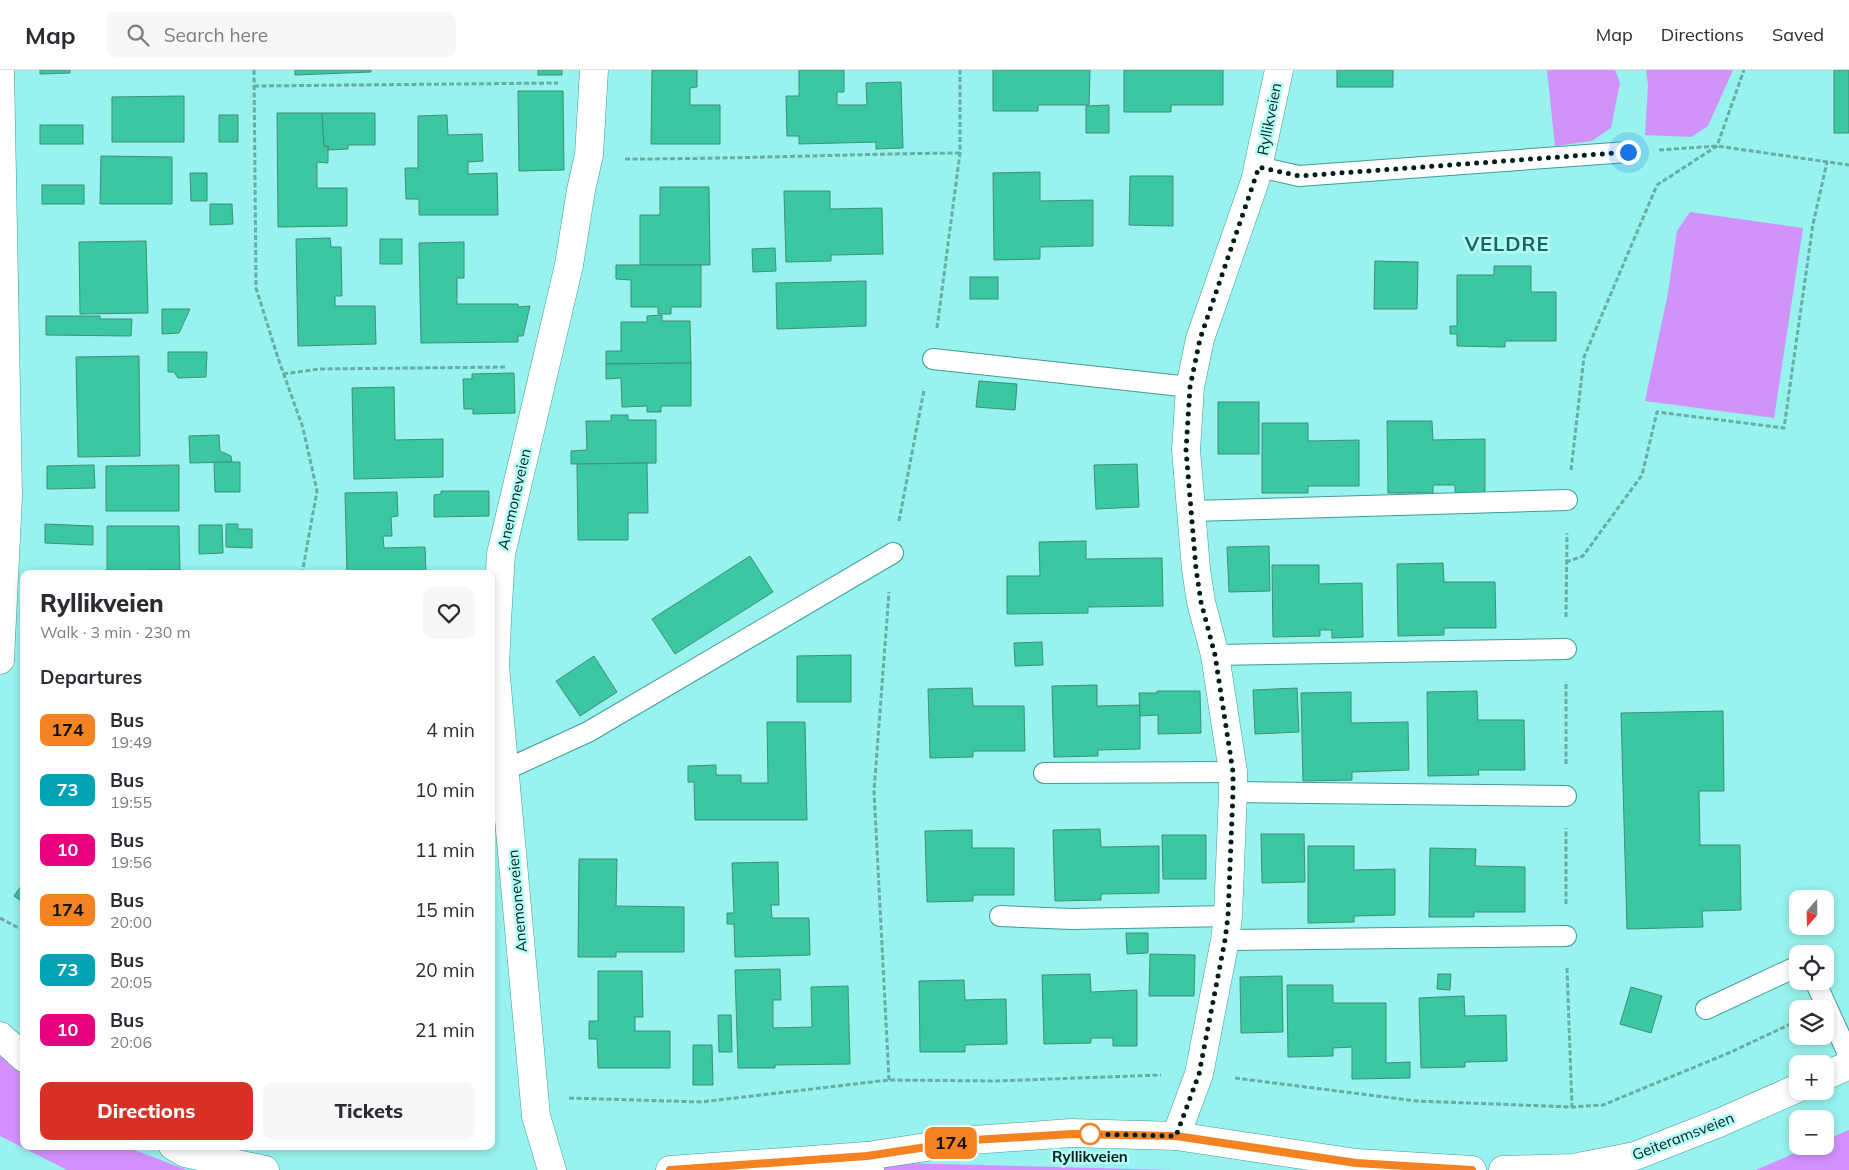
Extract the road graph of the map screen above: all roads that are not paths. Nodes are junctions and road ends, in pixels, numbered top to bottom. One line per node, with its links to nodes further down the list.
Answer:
1 (0, 70): 13 (street)
2 (1278, 70): 5 (street, Ryllikveien)
3 (594, 76): 14 (street, Anemoneveien)
4 (1628, 152): 5 (lane)
5 (1259, 167): 7 (street, Ryllikveien)
6 (933, 358): 7 (lane)
7 (1190, 387): 9 (street, Ryllikveien)
8 (1567, 500): 9 (lane)
9 (1192, 511): 12 (street, Ryllikveien)
10 (892, 553): 14 (lane)
11 (1566, 649): 12 (lane)
12 (1215, 655): 16 (street, Ryllikveien)
13 (0, 660)
14 (505, 770): 34 (street, Anemoneveien)
15 (1044, 773): 16 (lane)
16 (1233, 782): 17 (lane); 19 (street, Ryllikveien)
17 (1566, 796)
18 (1000, 916): 19 (lane)
19 (1226, 928): 20 (lane); 30 (street, Ryllikveien)
20 (1566, 936)
21 (1789, 970): 23 (lane)
22 (1820, 990): 26 (lane)
23 (1706, 1009)
24 (0, 1036): 25 (street)
25 (20, 1054)
26 (1849, 1056)
27 (1849, 1065): 28 (street)
28 (1834, 1072)
29 (1789, 1092): 37 (street, Geiteramsveien)
30 (1176, 1136): 32 (street); 36 (street)
31 (180, 1150): 33 (street)
32 (869, 1163): 35 (street)
33 (264, 1170)
34 (552, 1170)
35 (670, 1170)
36 (1472, 1170)
37 (1503, 1170)

